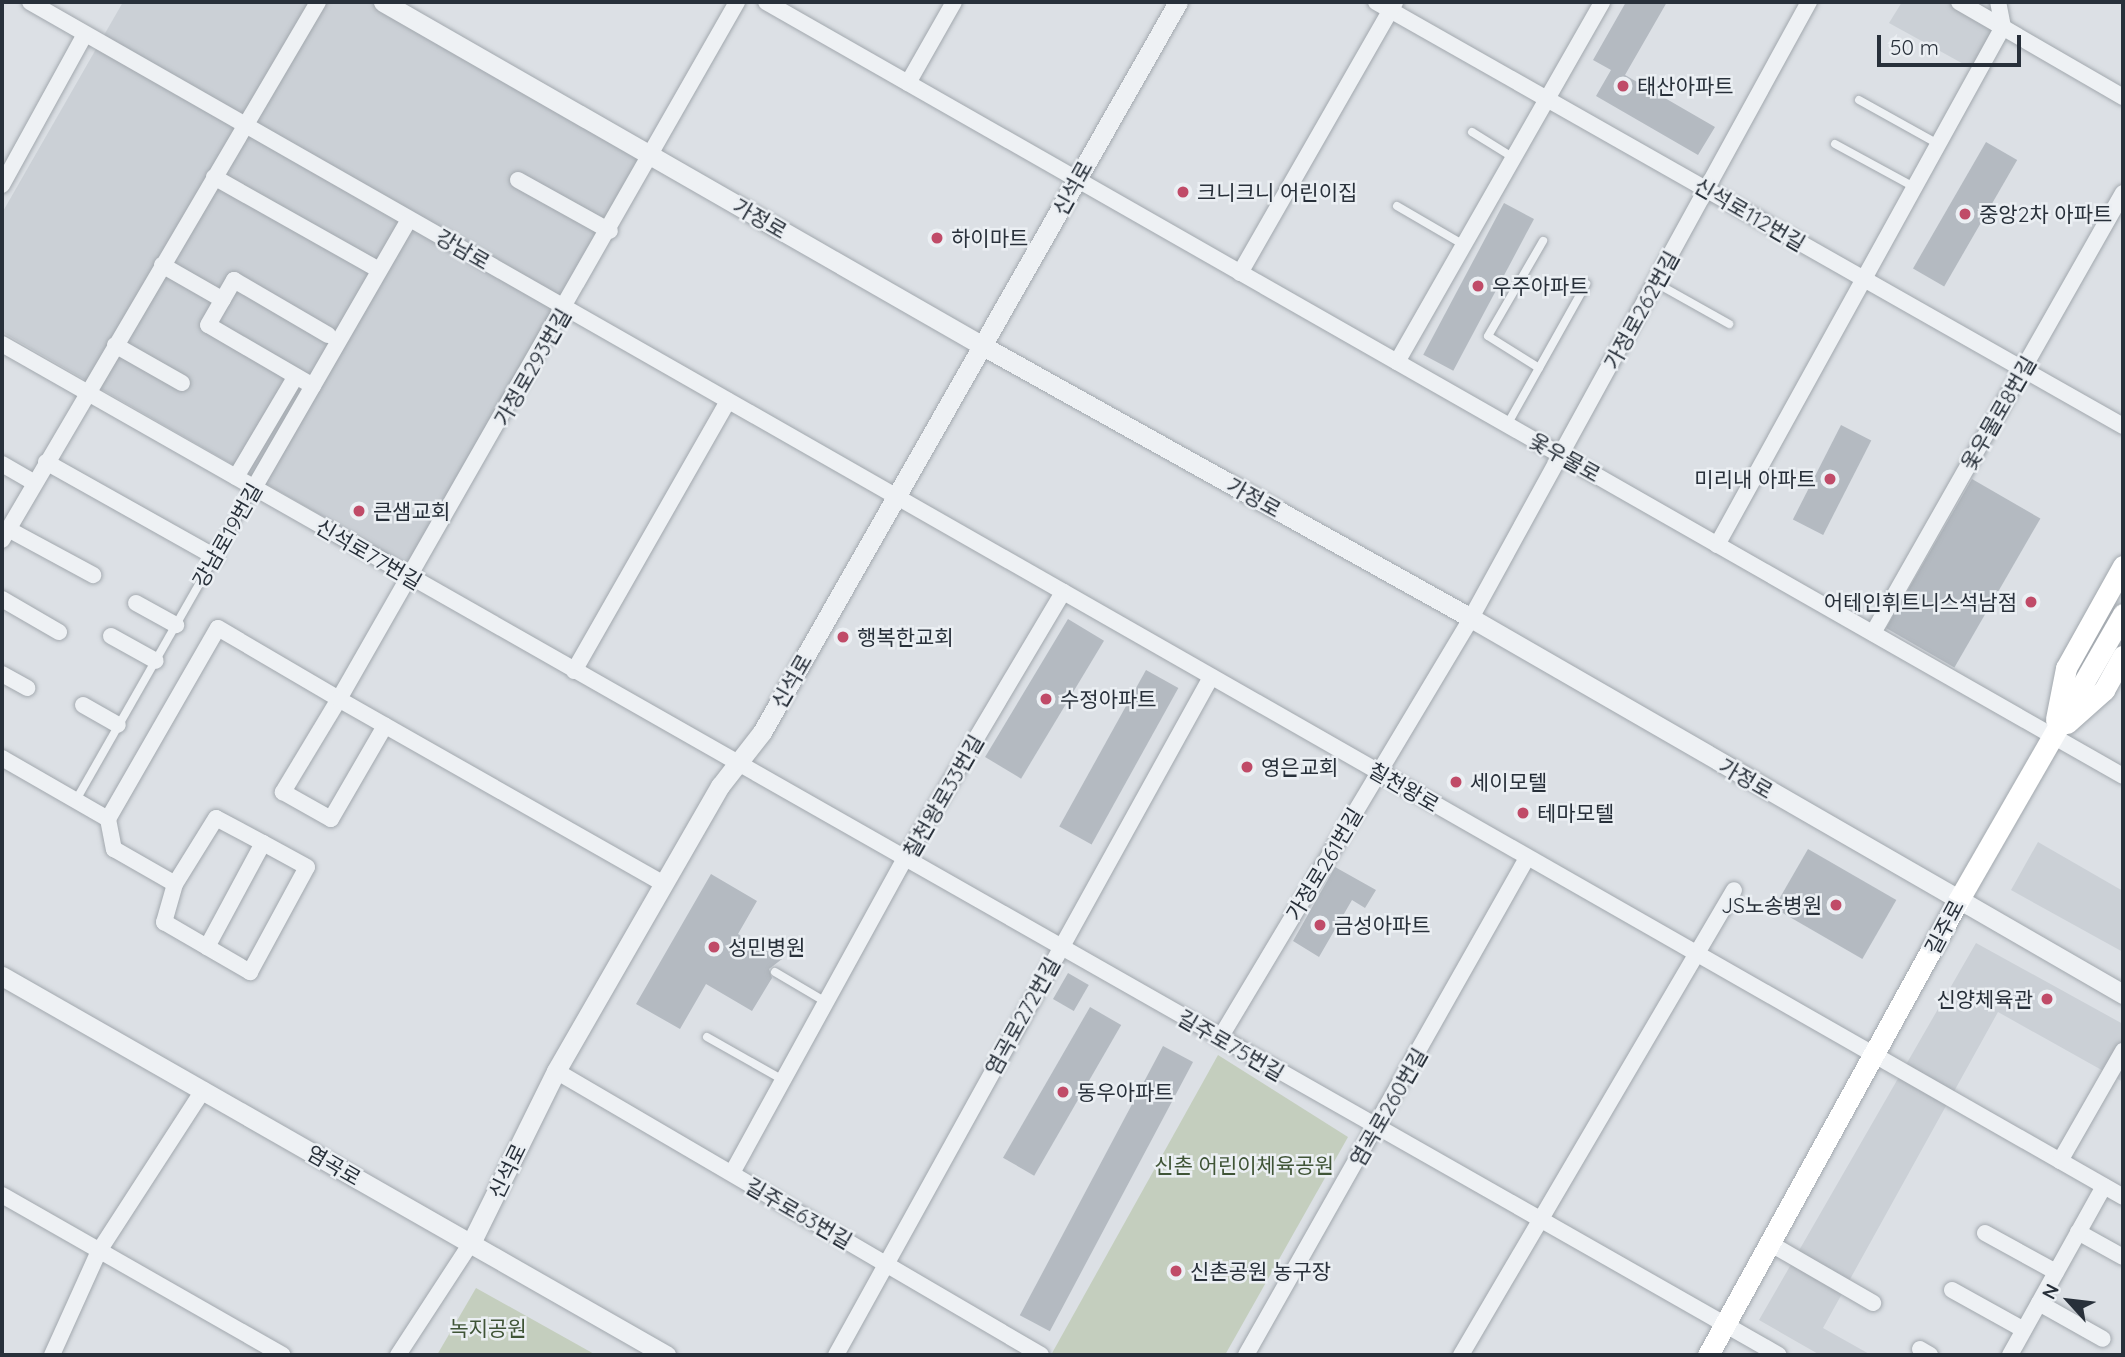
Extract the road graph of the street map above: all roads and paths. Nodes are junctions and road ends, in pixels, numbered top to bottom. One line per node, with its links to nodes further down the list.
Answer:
1 (30, 2): 14 (street, 강남로)
2 (318, 2): 19 (street)
3 (383, 2): 23 (street, 가정로)
4 (737, 2): 23 (street, 가정로293번길)
5 (766, 2): 15 (street, 옻우물로)
6 (954, 2): 15 (street)
7 (1178, 2): 27 (street, 신석로)
8 (1602, 2): 17 (street)
9 (1809, 2): 30 (street, 가정로262번길)
10 (1959, 2): 13 (street)
11 (1998, 2): 13 (street)
12 (1387, 4): 17 (street, 신석로112번길); 39 (street)
13 (2003, 27): 16 (street); 22 (street)
14 (85, 34): 19 (street, 강남로); 28 (street)
15 (908, 83): 27 (street, 옻우물로)
16 (2123, 96)
17 (1548, 100): 24 (street); 30 (street, 신석로112번길)
18 (1859, 100): 22 (lane)
19 (245, 125): 25 (street); 33 (street, 강남로)
20 (1472, 132): 24 (lane)
21 (1835, 144): 29 (lane)
22 (1938, 144): 29 (street)
23 (653, 156): 34 (street, 가정로293번길); 49 (street, 가정로)
24 (1514, 158): 36 (street)
25 (214, 177): 37 (street); 38 (street)
26 (518, 180): 34 (street)
27 (1076, 180): 39 (street, 옻우물로); 49 (street, 신석로)
28 (2, 186)
29 (1914, 187): 40 (street)
30 (1707, 189): 40 (street, 신석로112번길); 41 (street, 가정로262번길)
31 (2123, 193): 52 (street, 옻우물로8번길)
32 (1398, 206): 36 (lane)
33 (409, 219): 38 (street, 강남로19번길); 44 (street, 강남로)
34 (610, 231): 44 (street, 가정로293번길)
35 (1543, 241): 51 (lane)
36 (1464, 245): 50 (street)
37 (162, 265): 43 (street); 48 (street)
38 (379, 270): 55 (street, 강남로19번길)
39 (1240, 273): 50 (street, 옻우물로)
40 (1864, 279): 52 (street, 신석로112번길); 68 (street)
41 (1656, 283): 45 (lane); 60 (street, 가정로262번길)
42 (1586, 284): 51 (lane)
43 (223, 300): 46 (street); 53 (street)
44 (566, 309): 57 (street, 강남로); 72 (street, 가정로293번길)
45 (1729, 324)
46 (328, 335)
47 (2, 344): 56 (street, 신석로77번길)
48 (115, 345): 54 (street); 56 (street)
49 (984, 346): 66 (street, 신석로); 77 (street, 가정로)
50 (1397, 362): 58 (street, 옻우물로)
51 (1539, 368): 58 (lane)
52 (2023, 370): 59 (street, 신석로112번길); 80 (street, 옻우물로8번길)
53 (296, 376): 55 (street); 63 (street)
54 (183, 383)
55 (313, 386): 65 (street, 강남로19번길)
56 (86, 393): 61 (street); 63 (street, 신석로77번길)
57 (728, 401): 66 (street, 강남로); 84 (street)
58 (1507, 425): 60 (street, 옻우물로)
59 (2123, 426)
60 (1562, 454): 68 (street, 옻우물로); 77 (street, 가정로262번길)
61 (46, 462): 64 (street); 69 (street)
62 (2, 464): 64 (street)
63 (236, 477): 65 (street, 신석로77번길)
64 (35, 483): 67 (street)
65 (254, 488): 69 (lane, 강남로19번길); 72 (street, 신석로77번길)
66 (896, 497): 73 (street, 칠천왕로); 94 (street, 신석로)
67 (5, 534): 71 (street)
68 (1717, 545): 80 (street, 옻우물로)
69 (215, 557): 78 (lane, 강남로19번길)
70 (2123, 566): 92 (main road)
71 (93, 575)
72 (411, 578): 84 (street, 신석로77번길); 88 (street, 가정로293번길)
73 (1063, 592): 86 (street, 칠천왕로); 101 (street, 칠천왕로33번길)
74 (2, 600): 79 (street)
75 (136, 603): 78 (street)
76 (2123, 614): 92 (main road, 길주로)
77 (1471, 618): 95 (street, 가정로261번길); 105 (street, 가정로)
78 (176, 625): 83 (lane, 강남로19번길)
79 (58, 632)
80 (1873, 633): 92 (street, 옻우물로)
81 (111, 636): 83 (street)
82 (2123, 656): 92 (main road)
83 (156, 661): 90 (lane, 강남로19번길)
84 (574, 671): 94 (street, 신석로77번길)
85 (2, 674): 87 (street)
86 (1211, 677): 95 (street, 칠천왕로); 107 (street, 염곡로272번길)
87 (27, 688)
88 (339, 699): 91 (street); 91 (street, 가정로293번길); 98 (street)
89 (83, 705): 90 (street)
90 (118, 725): 97 (lane, 강남로19번길)
91 (385, 726): 103 (street)
92 (2053, 736): 96 (street, 옻우물로); 105 (main road, 길주로)
93 (2, 758): 97 (street)
94 (736, 763): 101 (street, 길주로75번길); 103 (street, 신석로)
95 (1379, 772): 100 (street, 칠천왕로); 114 (street, 가정로261번길)
96 (2123, 776)
97 (76, 800): 98 (street)
98 (108, 819): 102 (street)
99 (263, 844): 102 (street); 106 (street); 106 (street)
100 (1527, 858): 108 (street, 칠천왕로); 120 (street, 염곡로260번길)
101 (904, 860): 107 (street, 길주로75번길); 112 (street, 칠천왕로33번길)
102 (175, 884): 106 (street)
103 (664, 884): 117 (street, 신석로)
104 (1734, 890): 108 (street)
105 (1958, 901): 111 (street, 가정로); 116 (main road, 길주로)
106 (206, 947)
107 (1060, 948): 114 (street, 길주로75번길); 133 (street, 염곡로272번길)
108 (1696, 954): 116 (street, 칠천왕로); 126 (street)
109 (775, 972): 112 (lane)
110 (2, 976): 119 (street, 염곡로)
111 (2123, 994)
112 (826, 1002): 118 (street, 칠천왕로33번길)
113 (707, 1037): 118 (lane)
114 (1220, 1038): 120 (street, 길주로75번길)
115 (2123, 1051): 121 (street)
116 (1875, 1055): 121 (street, 칠천왕로); 130 (main road, 길주로)
117 (556, 1072): 122 (street, 길주로63번길); 129 (street, 신석로)
118 (783, 1080): 122 (street, 칠천왕로33번길)
119 (203, 1090): 129 (street, 염곡로); 131 (street)
120 (1376, 1128): 126 (street, 길주로75번길); 147 (street, 염곡로260번길)
121 (2060, 1161): 123 (street, 칠천왕로)
122 (732, 1173): 133 (street, 길주로63번길)
123 (2104, 1186): 125 (street, 칠천왕로); 127 (street)
124 (2, 1195): 131 (street)
125 (2123, 1197)
126 (1538, 1221): 138 (street, 길주로75번길); 148 (street)
127 (2078, 1232): 132 (street); 134 (street)
128 (1985, 1233): 134 (street)
129 (471, 1242): 143 (street, 신석로); 144 (street, 염곡로)
130 (1771, 1244): 136 (street); 138 (main road, 길주로)
131 (99, 1251): 141 (street); 142 (street)
132 (2123, 1258)
133 (886, 1263): 145 (street, 염곡로272번길); 146 (street, 길주로63번길)
134 (2056, 1272): 137 (street)
135 (1952, 1290): 139 (street)
136 (1873, 1303)
137 (2039, 1303): 139 (street); 140 (street)
138 (1725, 1326): 149 (main road, 길주로); 150 (street, 길주로75번길)
139 (2024, 1330): 151 (street)
140 (2103, 1339)
141 (52, 1355)
142 (282, 1355)
143 (398, 1355)
144 (666, 1355)
145 (836, 1355)
146 (1041, 1355)
147 (1246, 1355)
148 (1461, 1355)
149 (1708, 1355)
150 (1779, 1355)
151 (2010, 1355)

